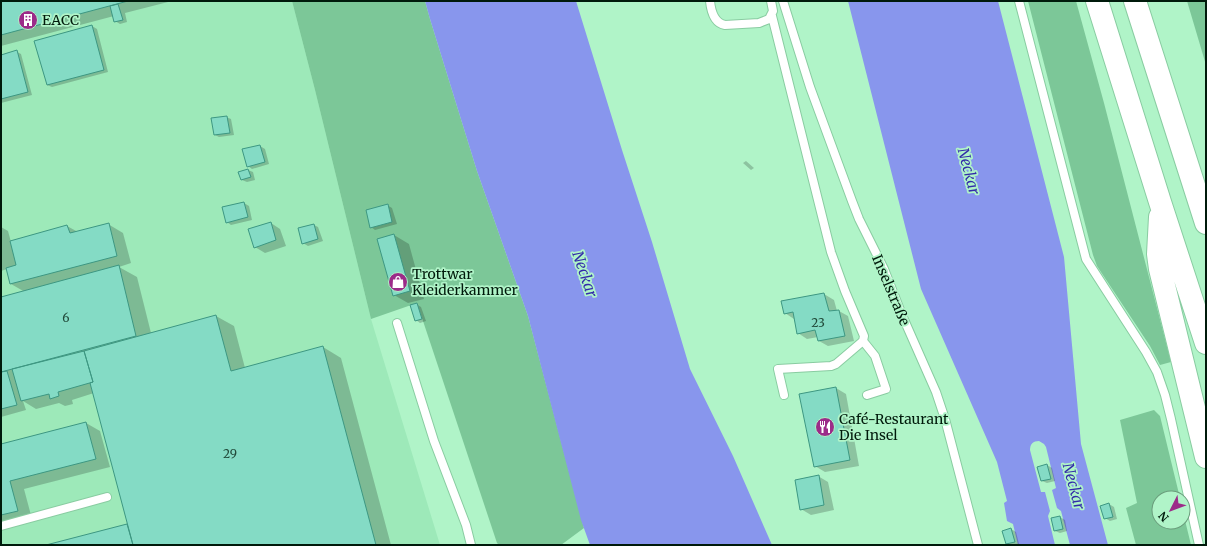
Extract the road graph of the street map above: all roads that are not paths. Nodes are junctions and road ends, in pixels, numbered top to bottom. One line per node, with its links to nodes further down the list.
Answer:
1 (710, 1): 7 (lane)
2 (1019, 1): 22 (lane)
3 (1097, 1): 9 (highway)
4 (1135, 1): 8 (highway)
5 (783, 3): 6 (lane); 21 (lane, Inselstraße)
6 (772, 4): 7 (lane)
7 (772, 16): 13 (lane)
8 (1194, 185): 10 (highway); 11 (highway)
9 (1160, 202): 14 (highway); 17 (highway)
10 (1206, 202)
11 (1206, 223)
12 (397, 323): 20 (lane)
13 (864, 341): 15 (lane); 16 (lane)
14 (1206, 343)
15 (784, 395)
16 (867, 395)
17 (1206, 456)
18 (107, 498): 19 (lane)
19 (1, 526)
20 (471, 545)
21 (978, 545)
22 (1199, 545)

